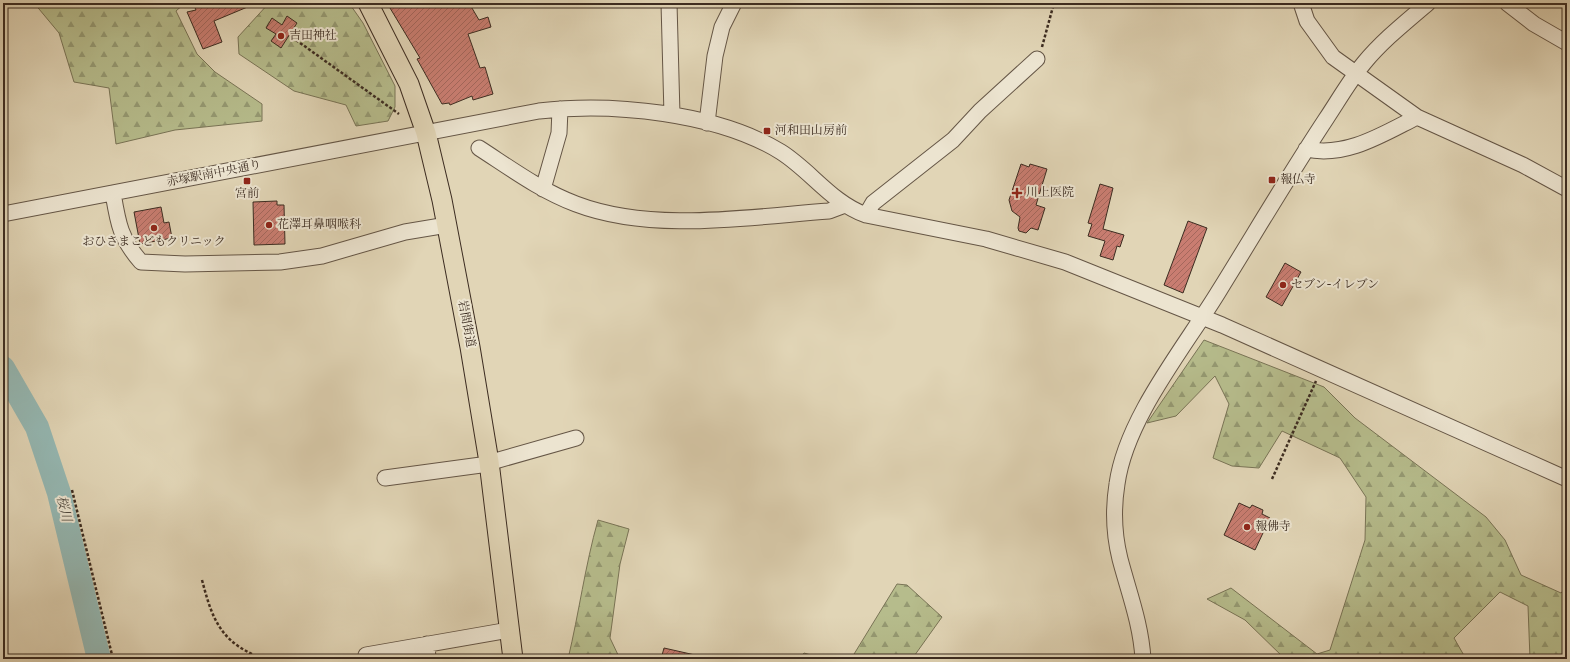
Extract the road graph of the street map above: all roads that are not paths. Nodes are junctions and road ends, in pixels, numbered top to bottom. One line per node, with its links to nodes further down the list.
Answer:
1 (368, 3): 14 (main road, 岩間街道)
2 (669, 3): 11 (street)
3 (734, 3): 13 (street)
4 (1301, 3): 9 (street)
5 (1428, 3): 9 (street)
6 (1506, 3): 7 (street)
7 (1567, 43)
8 (1037, 58): 22 (street)
9 (1356, 74): 12 (street); 16 (street)
10 (560, 109): 11 (street, 赤塚駅南中央通り); 14 (street, 赤塚駅南中央通り); 17 (street)
11 (672, 115): 13 (street, 赤塚駅南中央通り)
12 (1416, 117): 16 (street); 18 (street)
13 (707, 123): 20 (street, 赤塚駅南中央通り)
14 (426, 133): 19 (street, 赤塚駅南中央通り); 23 (main road, 岩間街道)
15 (478, 148): 17 (street)
16 (1306, 149): 24 (street)
17 (543, 189): 20 (street)
18 (1567, 189)
19 (112, 193): 21 (street, 赤塚駅南中央通り); 23 (street)
20 (845, 205): 22 (street, 赤塚駅南中央通り)
21 (3, 214)
22 (866, 215): 24 (street, 赤塚駅南中央通り)
23 (447, 225): 26 (main road, 岩間街道)
24 (1202, 318): 28 (street, 赤塚駅南中央通り); 33 (street)
25 (576, 438): 26 (street)
26 (489, 462): 27 (street); 29 (main road, 岩間街道)
27 (385, 478)
28 (1567, 479)
29 (509, 630): 30 (street); 32 (main road, 岩間街道)
30 (427, 652): 31 (street)
31 (366, 659)
32 (513, 659)
33 (1143, 659)

